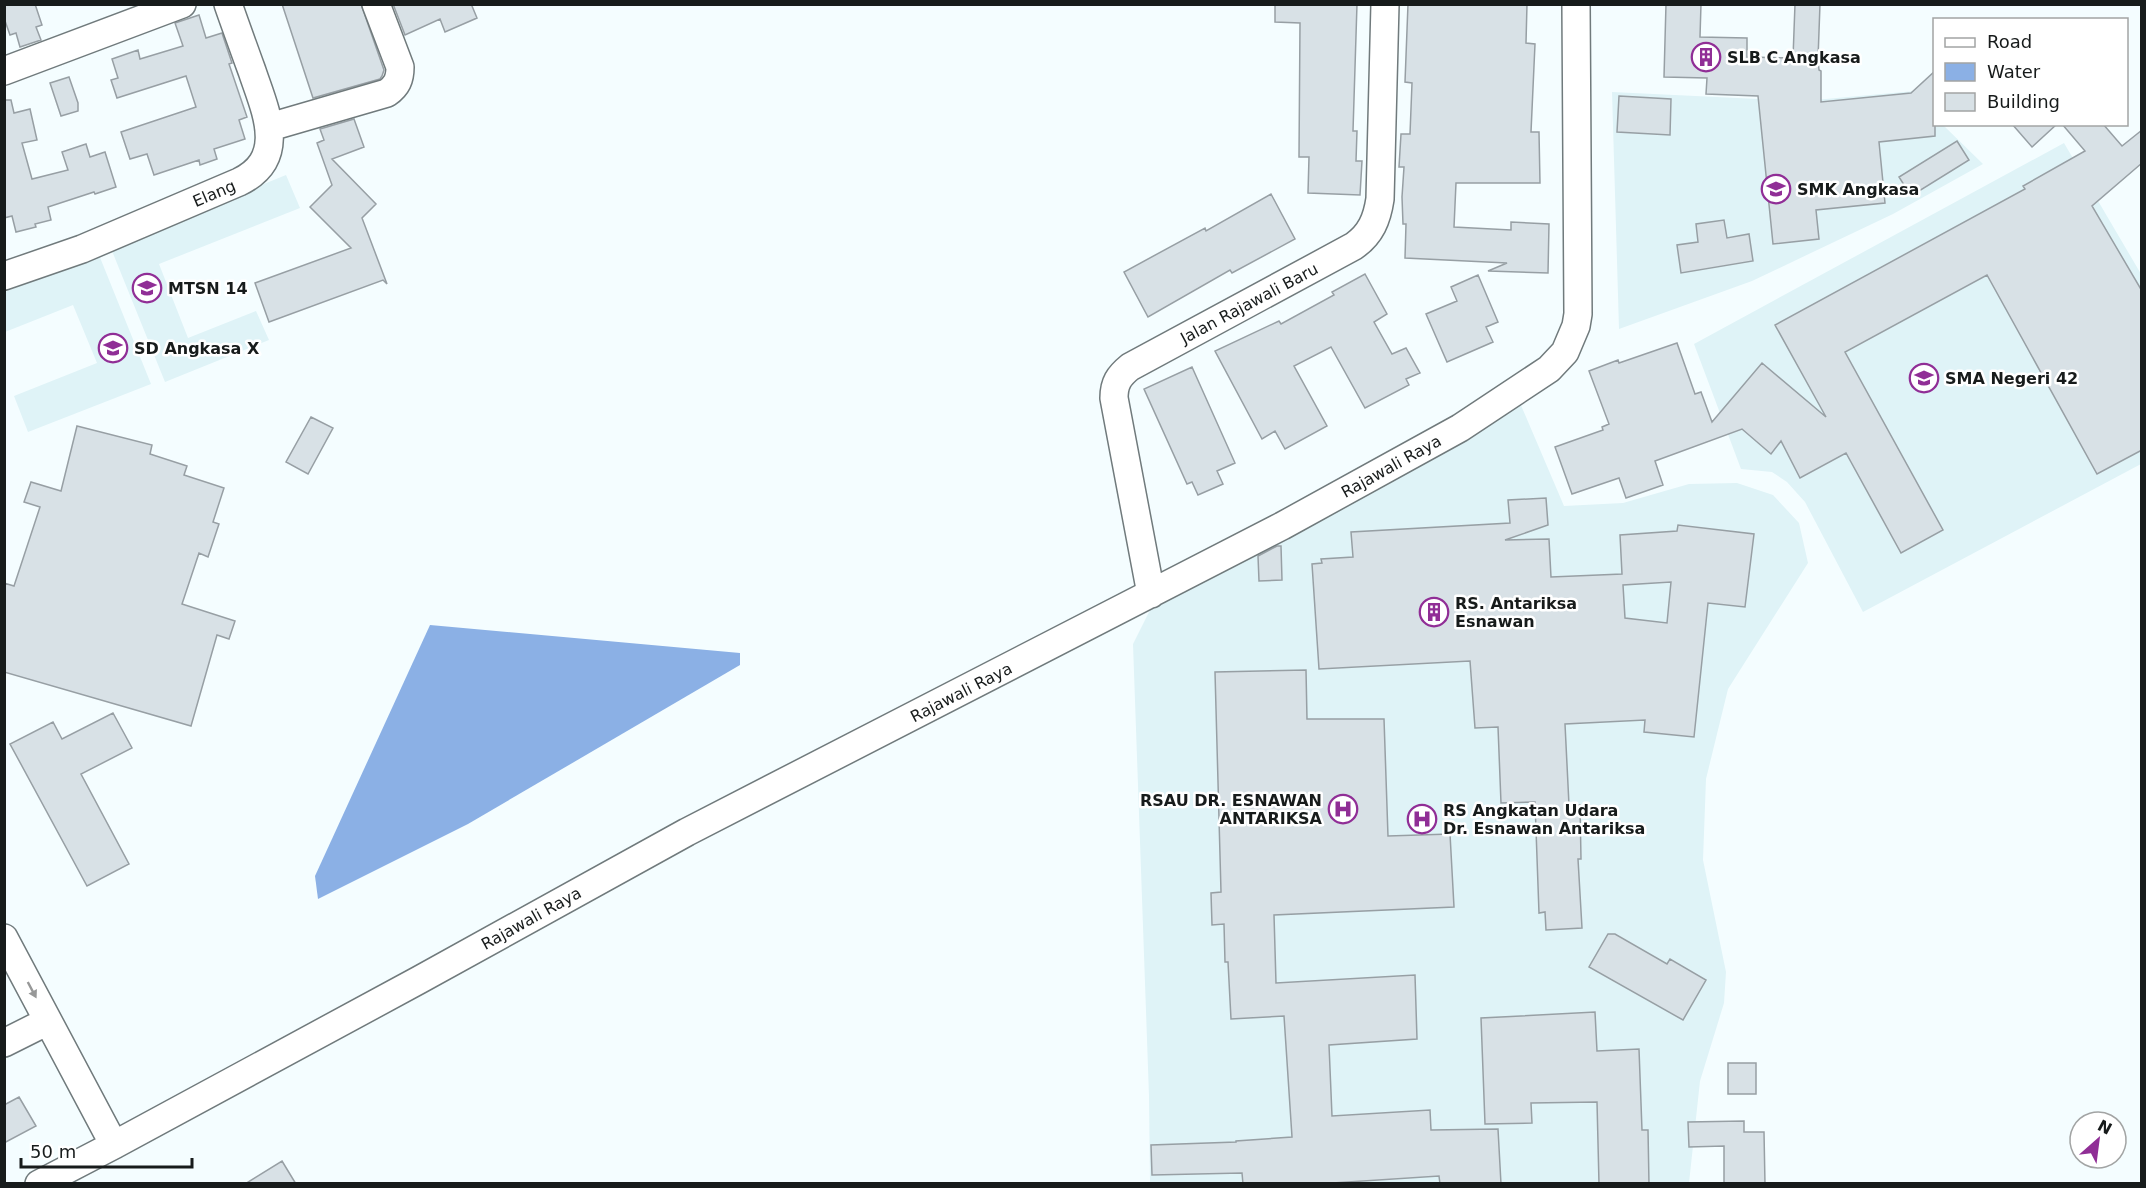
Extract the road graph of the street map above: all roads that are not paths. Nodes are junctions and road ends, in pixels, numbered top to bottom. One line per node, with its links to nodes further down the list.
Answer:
1 (182, 4): 6 (street)
2 (228, 4): 7 (street, Elang)
3 (376, 4): 7 (street)
4 (1385, 4): 9 (street, Jalan Rajawali Baru)
5 (1576, 4): 9 (street, Rajawali Raya)
6 (4, 71)
7 (270, 127): 8 (street, Elang)
8 (4, 276)
9 (1151, 594): 13 (street, Rajawali Raya)
10 (7, 950): 11 (street, one-way to 11)
11 (48, 1021): 12 (street); 13 (street)
12 (4, 1043)
13 (114, 1145): 14 (street, Rajawali Raya)
14 (39, 1184)

